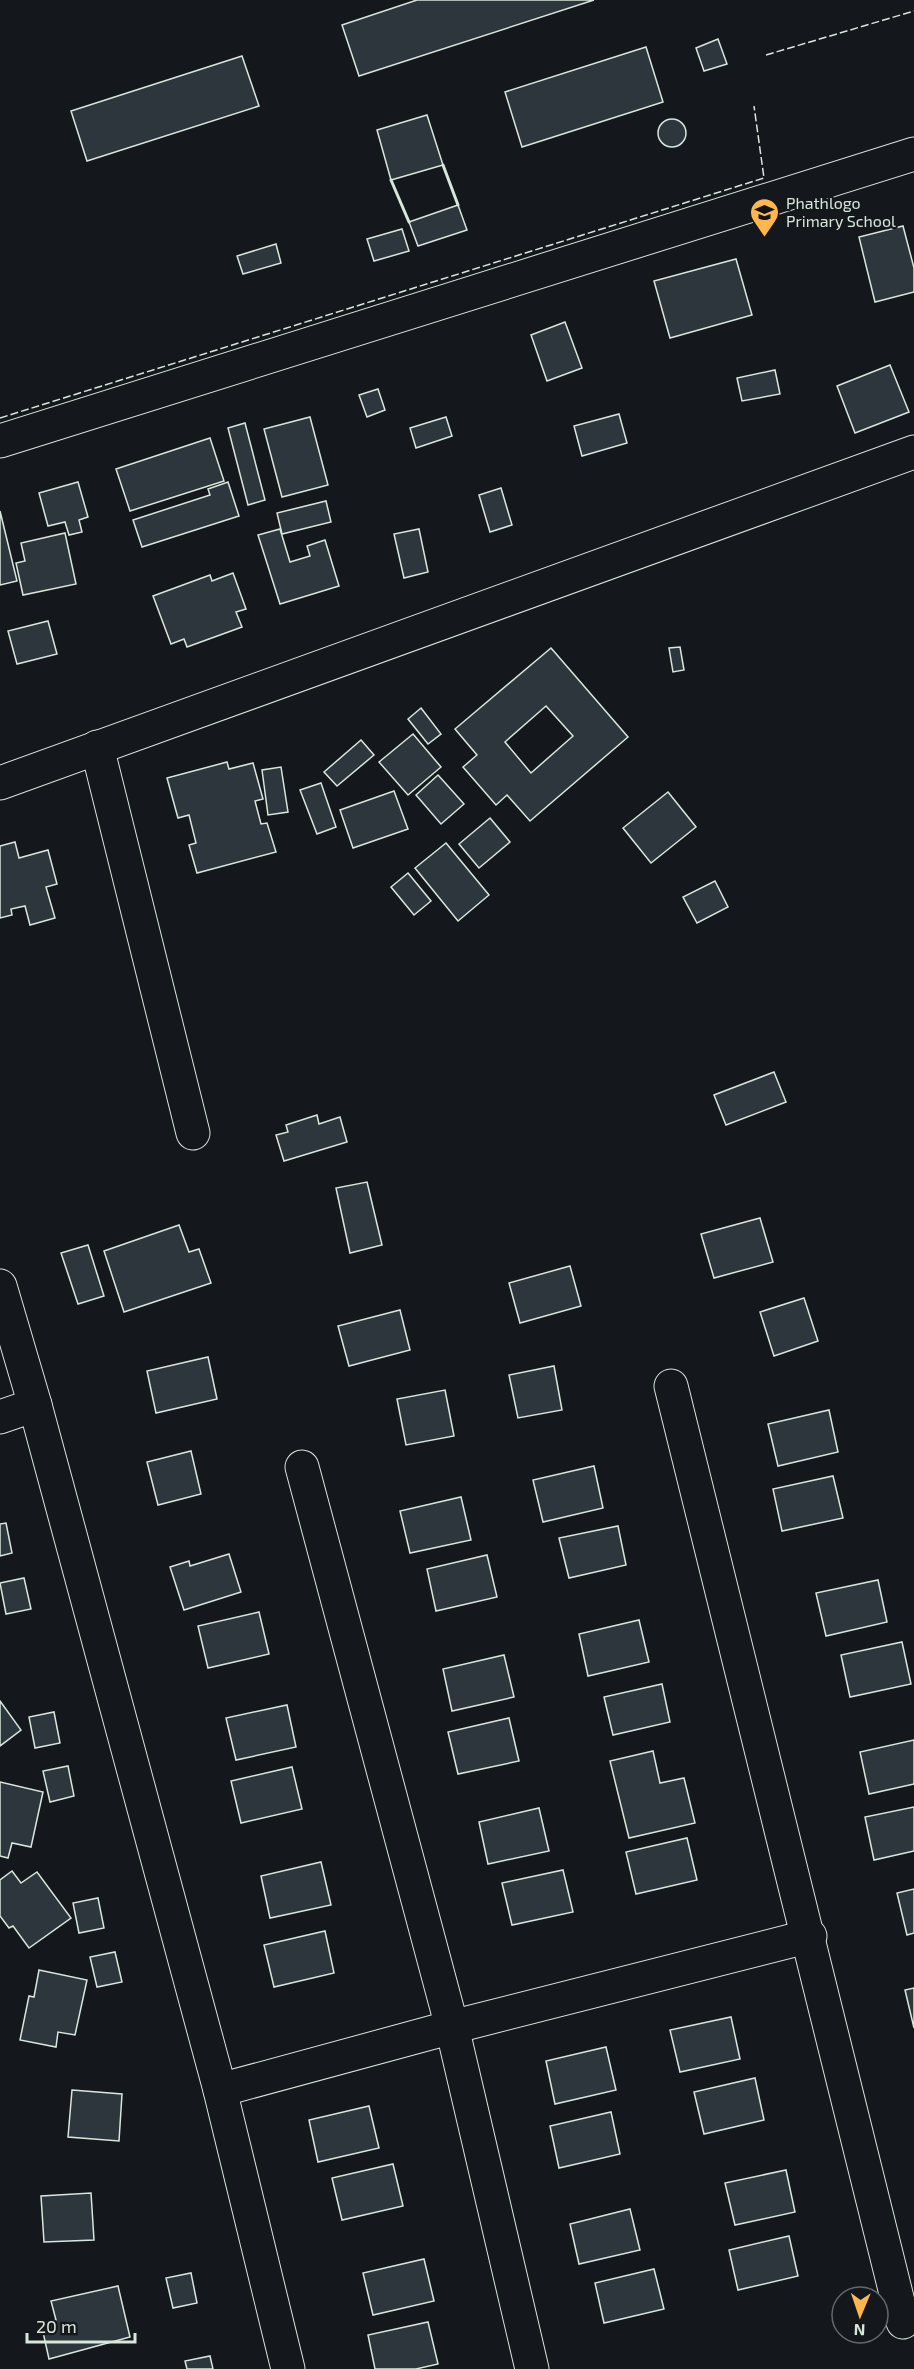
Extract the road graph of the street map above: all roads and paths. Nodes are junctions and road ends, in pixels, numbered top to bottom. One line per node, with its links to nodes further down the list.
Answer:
1 (914, 154): 2 (street)
2 (0, 441)
3 (914, 452): 4 (street)
4 (97, 747): 5 (street); 6 (street)
5 (0, 783)
6 (193, 1132)
7 (0, 1286): 9 (street)
8 (671, 1386): 12 (street)
9 (35, 1405): 10 (street); 14 (street)
10 (0, 1417)
11 (302, 1467): 13 (street)
12 (810, 1936): 13 (street); 15 (street)
13 (452, 2027): 14 (street); 17 (street)
14 (220, 2090): 16 (street)
15 (903, 2322)
16 (288, 2369)
17 (532, 2369)

